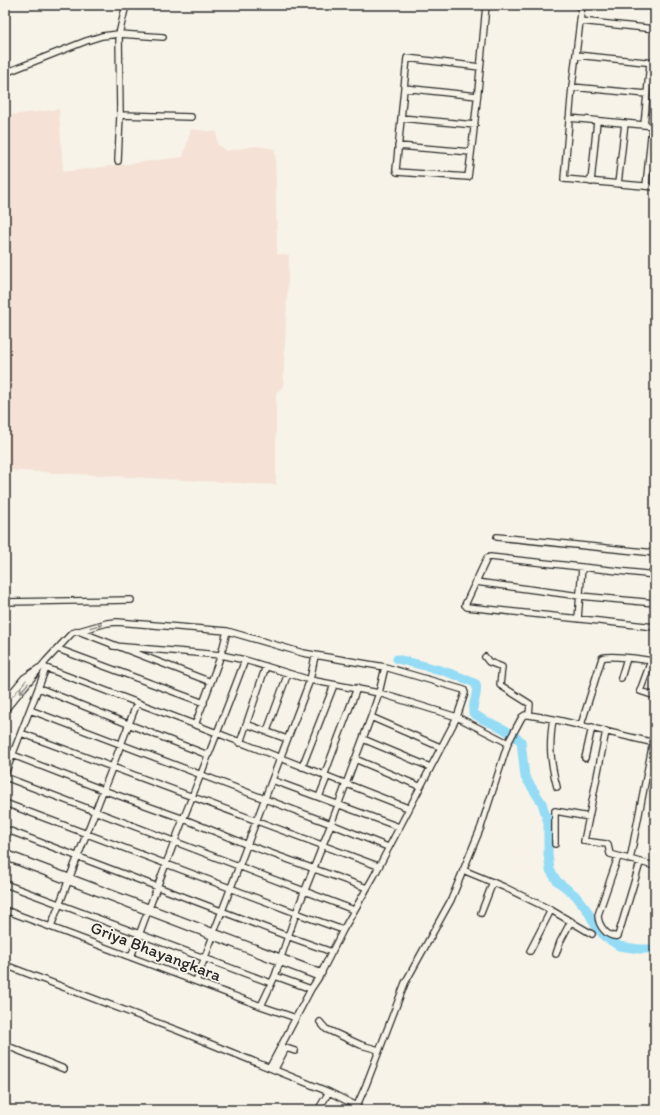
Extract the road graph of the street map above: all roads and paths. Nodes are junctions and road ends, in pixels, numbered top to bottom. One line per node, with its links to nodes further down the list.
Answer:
1 (126, 5): 6 (street)
2 (486, 5): 10 (street)
3 (582, 5): 4 (street)
4 (580, 21): 5 (street); 8 (street)
5 (655, 29)
6 (119, 34): 7 (street); 11 (street); 16 (street)
7 (163, 37)
8 (576, 55): 9 (street); 12 (street)
9 (652, 63): 14 (street)
10 (480, 67): 13 (street); 15 (street)
11 (5, 73)
12 (572, 87): 14 (street); 19 (street)
13 (404, 88): 15 (street); 18 (street)
14 (647, 94): 23 (street)
15 (477, 96): 22 (street)
16 (120, 115): 17 (street); 27 (street)
17 (191, 117)
18 (401, 118): 22 (street); 25 (street)
19 (569, 118): 20 (street); 28 (street)
20 (597, 121): 21 (street); 28 (street)
21 (624, 123): 23 (street); 29 (street)
22 (475, 125): 26 (street)
23 (644, 125): 24 (street)
24 (654, 126): 30 (street)
25 (398, 146): 26 (street); 26 (street)
26 (471, 152)
27 (118, 161)
28 (591, 182): 29 (street)
29 (618, 184): 30 (street)
30 (646, 186): 31 (street)
31 (655, 187)
32 (497, 537): 33 (street)
33 (655, 553)
34 (582, 567): 35 (street); 36 (street); 37 (street)
35 (655, 575)
36 (476, 582): 37 (street); 41 (street)
37 (580, 596): 40 (street); 41 (street)
38 (131, 600): 39 (street)
39 (5, 602)
40 (655, 603)
41 (578, 619): 42 (street)
42 (655, 627)
43 (227, 630): 44 (street, one-way to 43); 47 (street); 48 (street)
44 (77, 631): 45 (street); 46 (street)
45 (114, 646): 47 (street); 59 (street)
46 (58, 649): 53 (street); 67 (street)
47 (221, 655): 51 (street); 59 (street)
48 (315, 656): 55 (street); 58 (street)
49 (485, 656): 70 (street)
50 (627, 658): 52 (street); 57 (street); 77 (street)
51 (245, 660): 54 (street); 82 (street)
52 (653, 661): 64 (street)
53 (44, 666): 61 (street); 65 (street); 66 (street); 68 (street, one-way to 68)
54 (266, 666): 56 (street); 75 (street)
55 (385, 667): 63 (street); 72 (street)
56 (288, 673): 58 (street); 79 (street)
57 (621, 678)
58 (310, 680): 60 (street); 83 (street)
59 (211, 682): 67 (street)
60 (334, 685): 62 (street); 96 (street)
61 (39, 688): 69 (street); 74 (street)
62 (357, 688): 63 (street); 101 (street)
63 (379, 693): 71 (street); 72 (street)
64 (655, 696)
65 (5, 701)
66 (137, 703): 74 (street); 76 (street)
67 (204, 703): 76 (street)
68 (5, 710)
69 (30, 710): 81 (street); 88 (street)
70 (529, 715): 73 (street); 86 (street)
71 (371, 717): 84 (street); 89 (street)
72 (456, 717): 86 (street); 89 (street)
73 (553, 719): 77 (street); 105 (street)
74 (128, 724): 88 (street); 92 (street)
75 (246, 724): 79 (street); 85 (street)
76 (195, 725): 82 (street)
77 (580, 725): 78 (street)
78 (592, 728): 80 (street); 93 (street)
79 (267, 731): 83 (street)
80 (606, 731): 87 (street); 114 (street)
81 (21, 733): 91 (street); 98 (street)
82 (217, 734): 85 (street); 92 (street)
83 (287, 739): 94 (street)
84 (363, 739): 95 (street); 97 (street)
85 (240, 743): 94 (street)
86 (508, 743): 137 (street)
87 (654, 743): 130 (street)
88 (120, 745): 98 (street); 99 (street)
89 (440, 747): 97 (street)
90 (5, 752): 91 (street)
91 (13, 755): 100 (street); 106 (street)
92 (208, 755): 99 (street)
93 (585, 758)
94 (281, 759): 96 (street); 102 (street)
95 (355, 759): 103 (street); 104 (street)
96 (302, 767): 101 (street)
97 (430, 767): 104 (street)
98 (112, 768): 106 (street); 107 (street)
99 (201, 774): 107 (street); 109 (street)
100 (5, 776): 113 (street)
101 (325, 776): 103 (street); 108 (street)
102 (272, 780): 108 (street); 109 (street)
103 (346, 784): 111 (street); 112 (street)
104 (419, 786): 112 (street)
105 (557, 787)
106 (102, 790): 113 (street); 115 (street)
107 (192, 797): 115 (street); 116 (street)
108 (320, 797): 111 (street)
109 (265, 800): 116 (street); 117 (street)
110 (5, 803): 120 (street)
111 (338, 805): 117 (street); 118 (street)
112 (408, 808): 118 (street)
113 (94, 812): 120 (street); 121 (street)
114 (589, 817): 122 (street); 129 (street)
115 (184, 819): 121 (street); 123 (street)
116 (258, 822): 123 (street); 124 (street)
117 (331, 824): 124 (street); 125 (street)
118 (399, 827): 125 (street)
119 (5, 829): 127 (street)
120 (86, 834): 127 (street); 132 (street)
121 (175, 841): 132 (street); 133 (street)
122 (555, 844)
123 (248, 845): 133 (street); 136 (street)
124 (322, 846): 134 (street); 136 (street)
125 (388, 847): 134 (street)
126 (5, 853): 138 (street)
127 (77, 856): 138 (street); 141 (street)
128 (5, 857): 138 (street)
129 (618, 857): 130 (street); 131 (street)
130 (630, 860): 131 (street)
131 (640, 863): 135 (street)
132 (165, 864): 141 (street); 142 (street)
133 (239, 866): 142 (street); 144 (street)
134 (378, 866): 143 (street)
135 (655, 866)
136 (314, 869): 143 (street); 144 (street)
137 (463, 870): 139 (street); 176 (street)
138 (69, 880): 145 (street); 146 (street)
139 (493, 882): 149 (street); 152 (street)
140 (5, 884): 145 (street, Griya Bhayangkara)
141 (157, 886): 146 (street); 150 (street)
142 (231, 888): 150 (street); 151 (street)
143 (367, 888): 148 (street)
144 (304, 890): 148 (street); 151 (street)
145 (59, 904): 154 (street); 156 (street, Griya Bhayangkara)
146 (148, 909): 156 (street); 157 (street)
147 (5, 910): 154 (street, Griya Bhayangkara)
148 (354, 910): 155 (street)
149 (551, 910): 153 (street); 161 (street)
150 (223, 911): 157 (street); 159 (street)
151 (296, 913): 155 (street); 159 (street)
152 (481, 913)
153 (571, 921): 158 (street); 162 (street)
154 (51, 926): 163 (street, Griya Bhayangkara)
155 (343, 930): 160 (street)
156 (139, 934): 163 (street); 164 (street, Griya Bhayangkara)
157 (214, 934): 164 (street); 165 (street)
158 (592, 934)
159 (287, 936): 160 (street); 165 (street)
160 (332, 952): 167 (street)
161 (530, 952)
162 (556, 954)
163 (131, 957): 169 (street, Griya Bhayangkara)
164 (204, 958): 169 (street); 170 (street, Griya Bhayangkara)
165 (280, 959): 167 (street); 168 (street)
166 (5, 965): 178 (street)
167 (320, 975): 171 (street)
168 (274, 976): 170 (street); 171 (street)
169 (196, 981): 172 (street, Griya Bhayangkara)
170 (271, 983): 172 (street)
171 (311, 989): 173 (street)
172 (261, 1006): 173 (street, Griya Bhayangkara)
173 (296, 1018): 178 (street)
174 (320, 1022): 176 (street)
175 (5, 1045): 179 (street)
176 (379, 1050): 181 (street)
177 (295, 1051): 178 (street)
178 (273, 1068): 180 (street)
179 (64, 1069)
180 (329, 1092): 181 (street); 182 (street)
181 (356, 1108)
182 (318, 1110)

